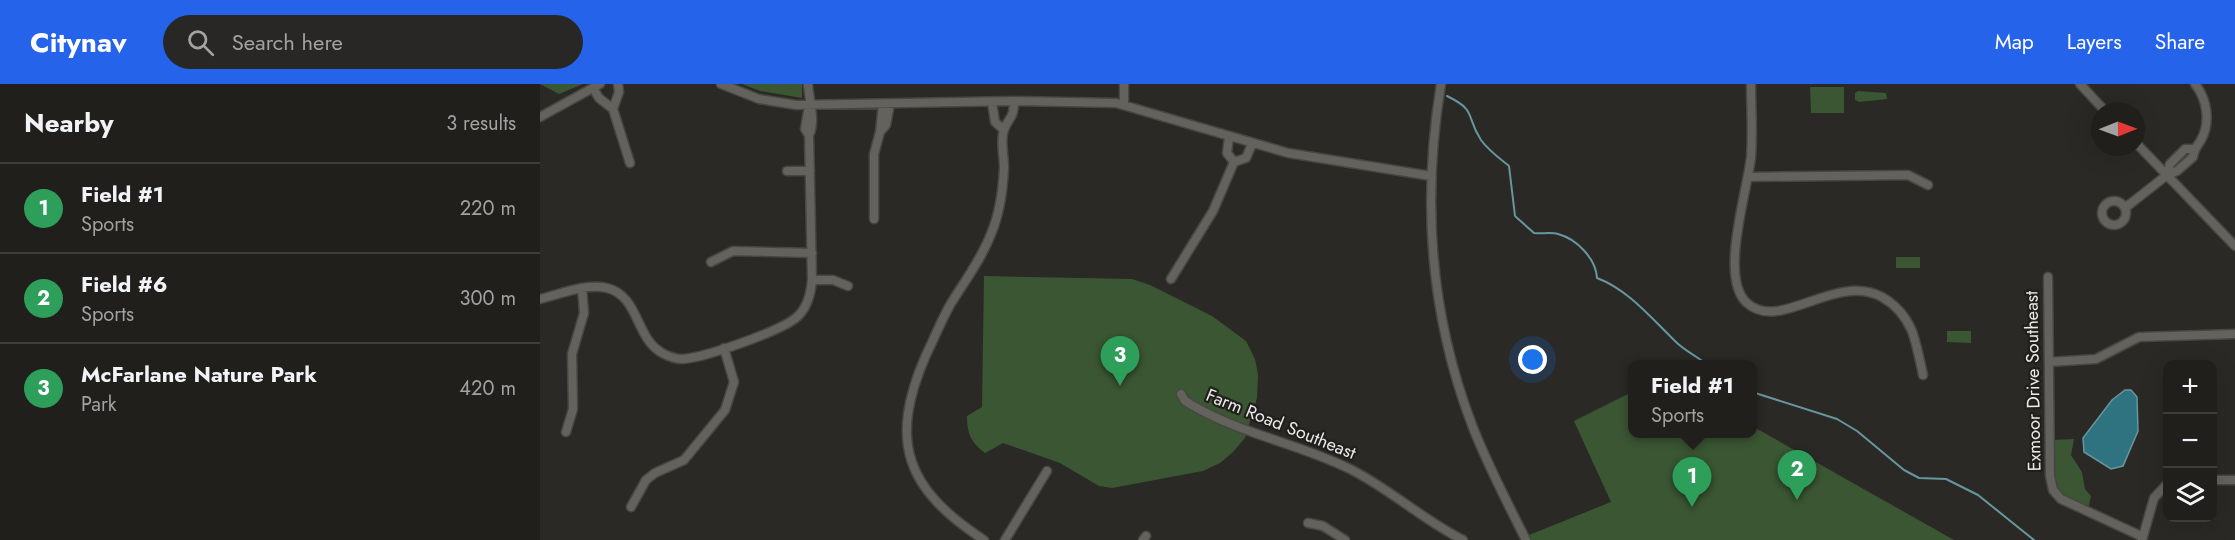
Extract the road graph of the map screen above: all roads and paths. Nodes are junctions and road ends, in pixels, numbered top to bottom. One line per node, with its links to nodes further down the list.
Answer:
1 (618, 84): 16 (street)
2 (721, 84): 15 (street)
3 (808, 84): 15 (street)
4 (1124, 84): 14 (street)
5 (1440, 84): 27 (street)
6 (1751, 84): 28 (street)
7 (2080, 84): 12 (street)
8 (2194, 84): 26 (street)
9 (597, 86): 16 (street); 17 (street)
10 (1014, 101): 11 (street); 14 (street); 18 (street)
11 (992, 102): 13 (street); 18 (street)
12 (2097, 102)
13 (887, 104): 15 (street); 31 (street)
14 (1124, 105): 19 (street)
15 (809, 106): 25 (street)
16 (613, 109): 23 (street)
17 (540, 117)
18 (1004, 130): 54 (street)
19 (1229, 137): 20 (street); 22 (street)
20 (1252, 144): 22 (street); 27 (street)
21 (2145, 152): 26 (street)
22 (1234, 162): 36 (street)
23 (630, 163)
24 (787, 171): 25 (street)
25 (810, 171): 33 (street)
26 (2167, 175): 30 (street); 32 (street)
27 (1431, 176): 58 (street)
28 (1748, 177): 29 (street); 44 (street)
29 (1928, 185)
30 (2125, 208)
31 (874, 219)
32 (2235, 246)
33 (812, 253): 34 (street); 37 (street)
34 (711, 262)
35 (2048, 277): 43 (street, Exmoor Drive Southeast)
36 (1170, 279)
37 (812, 280): 38 (street); 42 (street)
38 (848, 286)
39 (582, 288): 40 (street); 42 (street); 46 (street)
40 (540, 299)
41 (2235, 334): 43 (street)
42 (724, 348): 51 (street)
43 (2049, 362): 53 (street, Exmoor Drive Southeast)
44 (1923, 375)
45 (1181, 394): 57 (street, Farm Road Southeast)
46 (566, 432)
47 (1047, 471): 55 (street)
48 (2217, 480): 49 (street)
49 (2235, 480)
50 (2163, 488): 53 (street)
51 (631, 507)
52 (1308, 523): 56 (street)
53 (2142, 539)
54 (984, 540)
55 (1005, 540)
56 (1345, 540)
57 (1463, 540)
58 (1526, 540)

